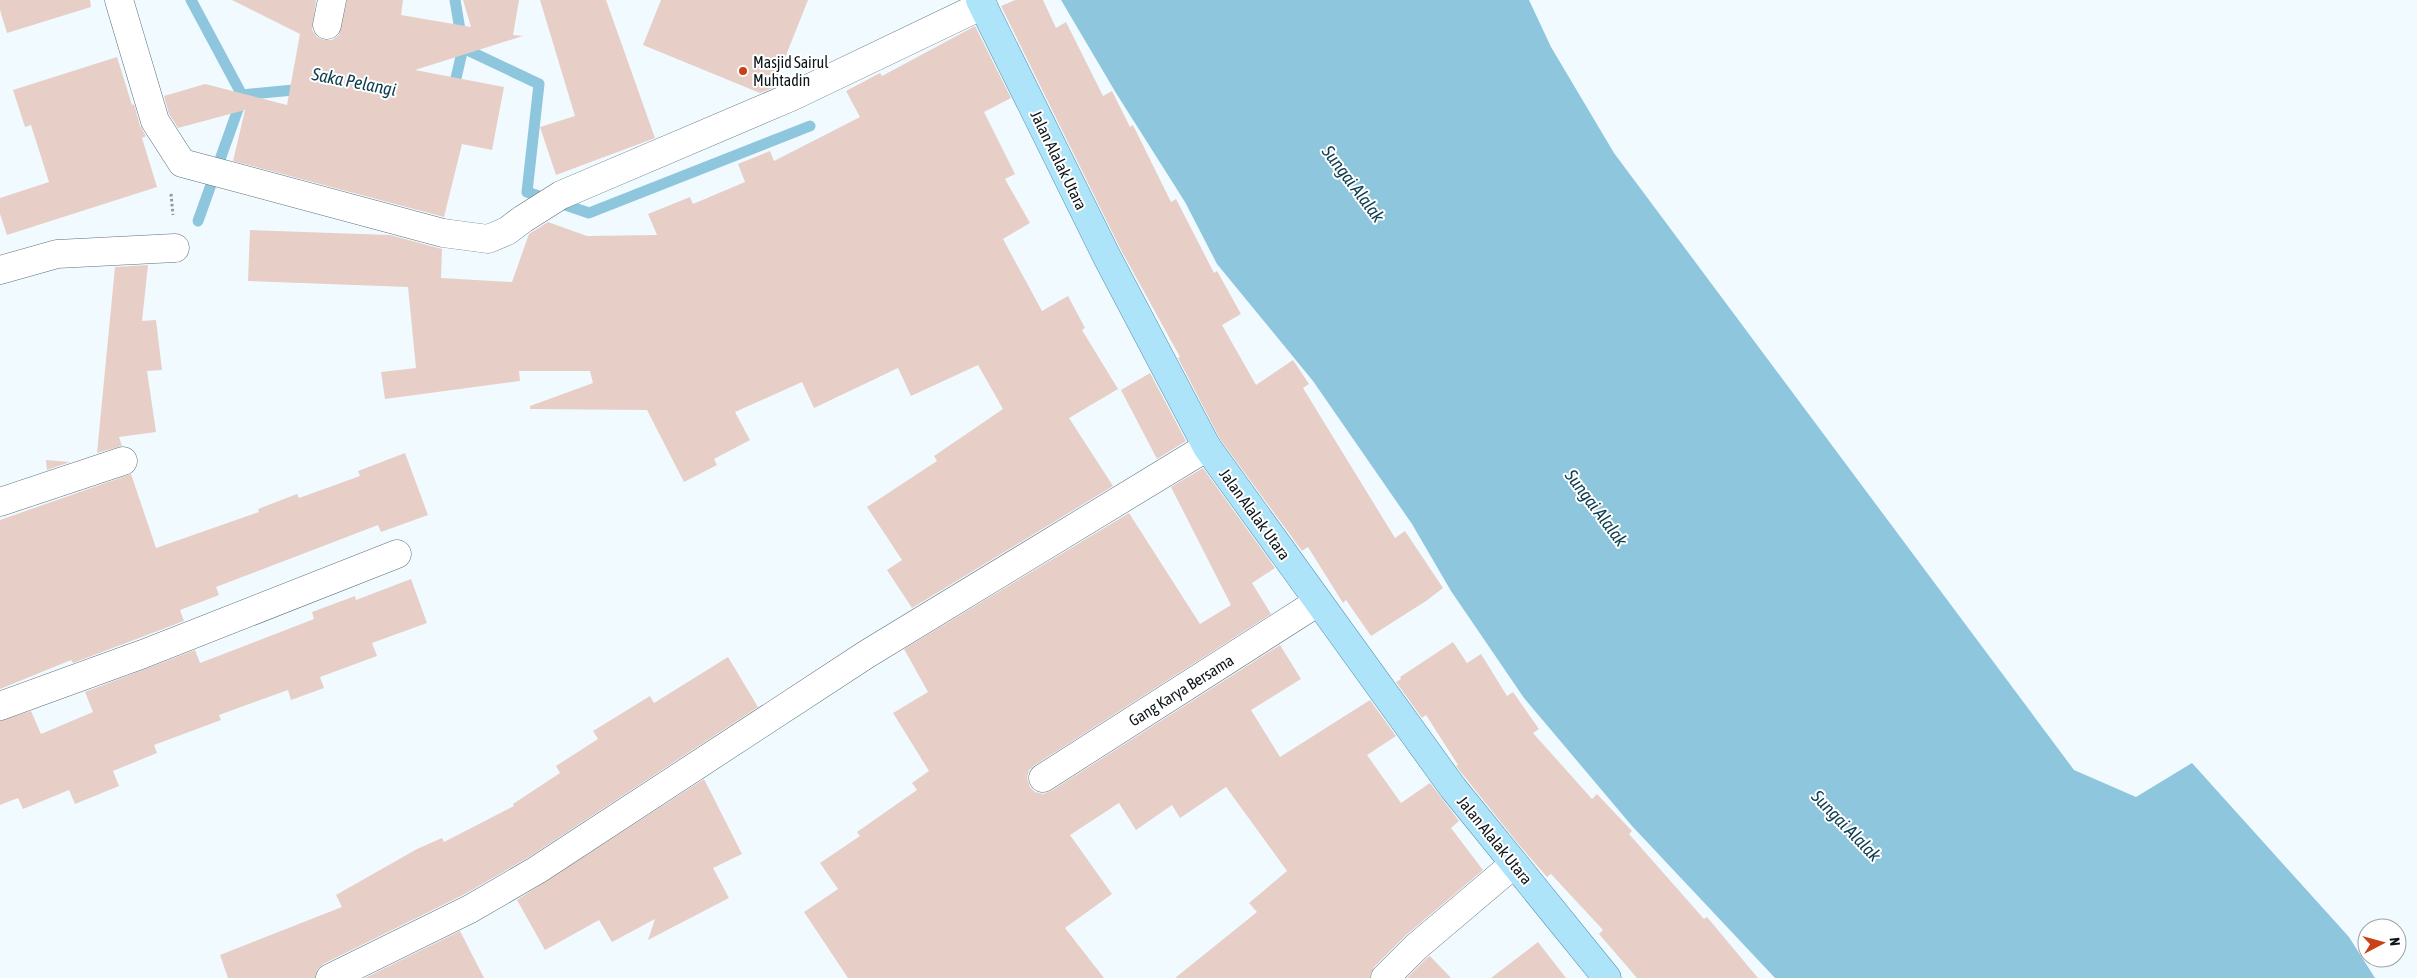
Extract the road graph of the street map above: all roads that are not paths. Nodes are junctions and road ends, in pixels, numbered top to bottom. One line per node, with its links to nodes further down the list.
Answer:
1 (119, 0): 2 (street)
2 (982, 3): 5 (main road, Jalan Alalak Utara)
3 (175, 248): 4 (street)
4 (0, 270)
5 (1207, 447): 9 (main road, Jalan Alalak Utara); 13 (street)
6 (123, 461): 7 (street)
7 (0, 502)
8 (397, 554): 10 (street)
9 (1318, 602): 11 (street, Gang Karya Bersama); 12 (main road, Jalan Alalak Utara)
10 (0, 706)
11 (1043, 778)
12 (1514, 864): 14 (street); 15 (main road, Jalan Alalak Utara)
13 (330, 978)
14 (1385, 978)
15 (1607, 978)

